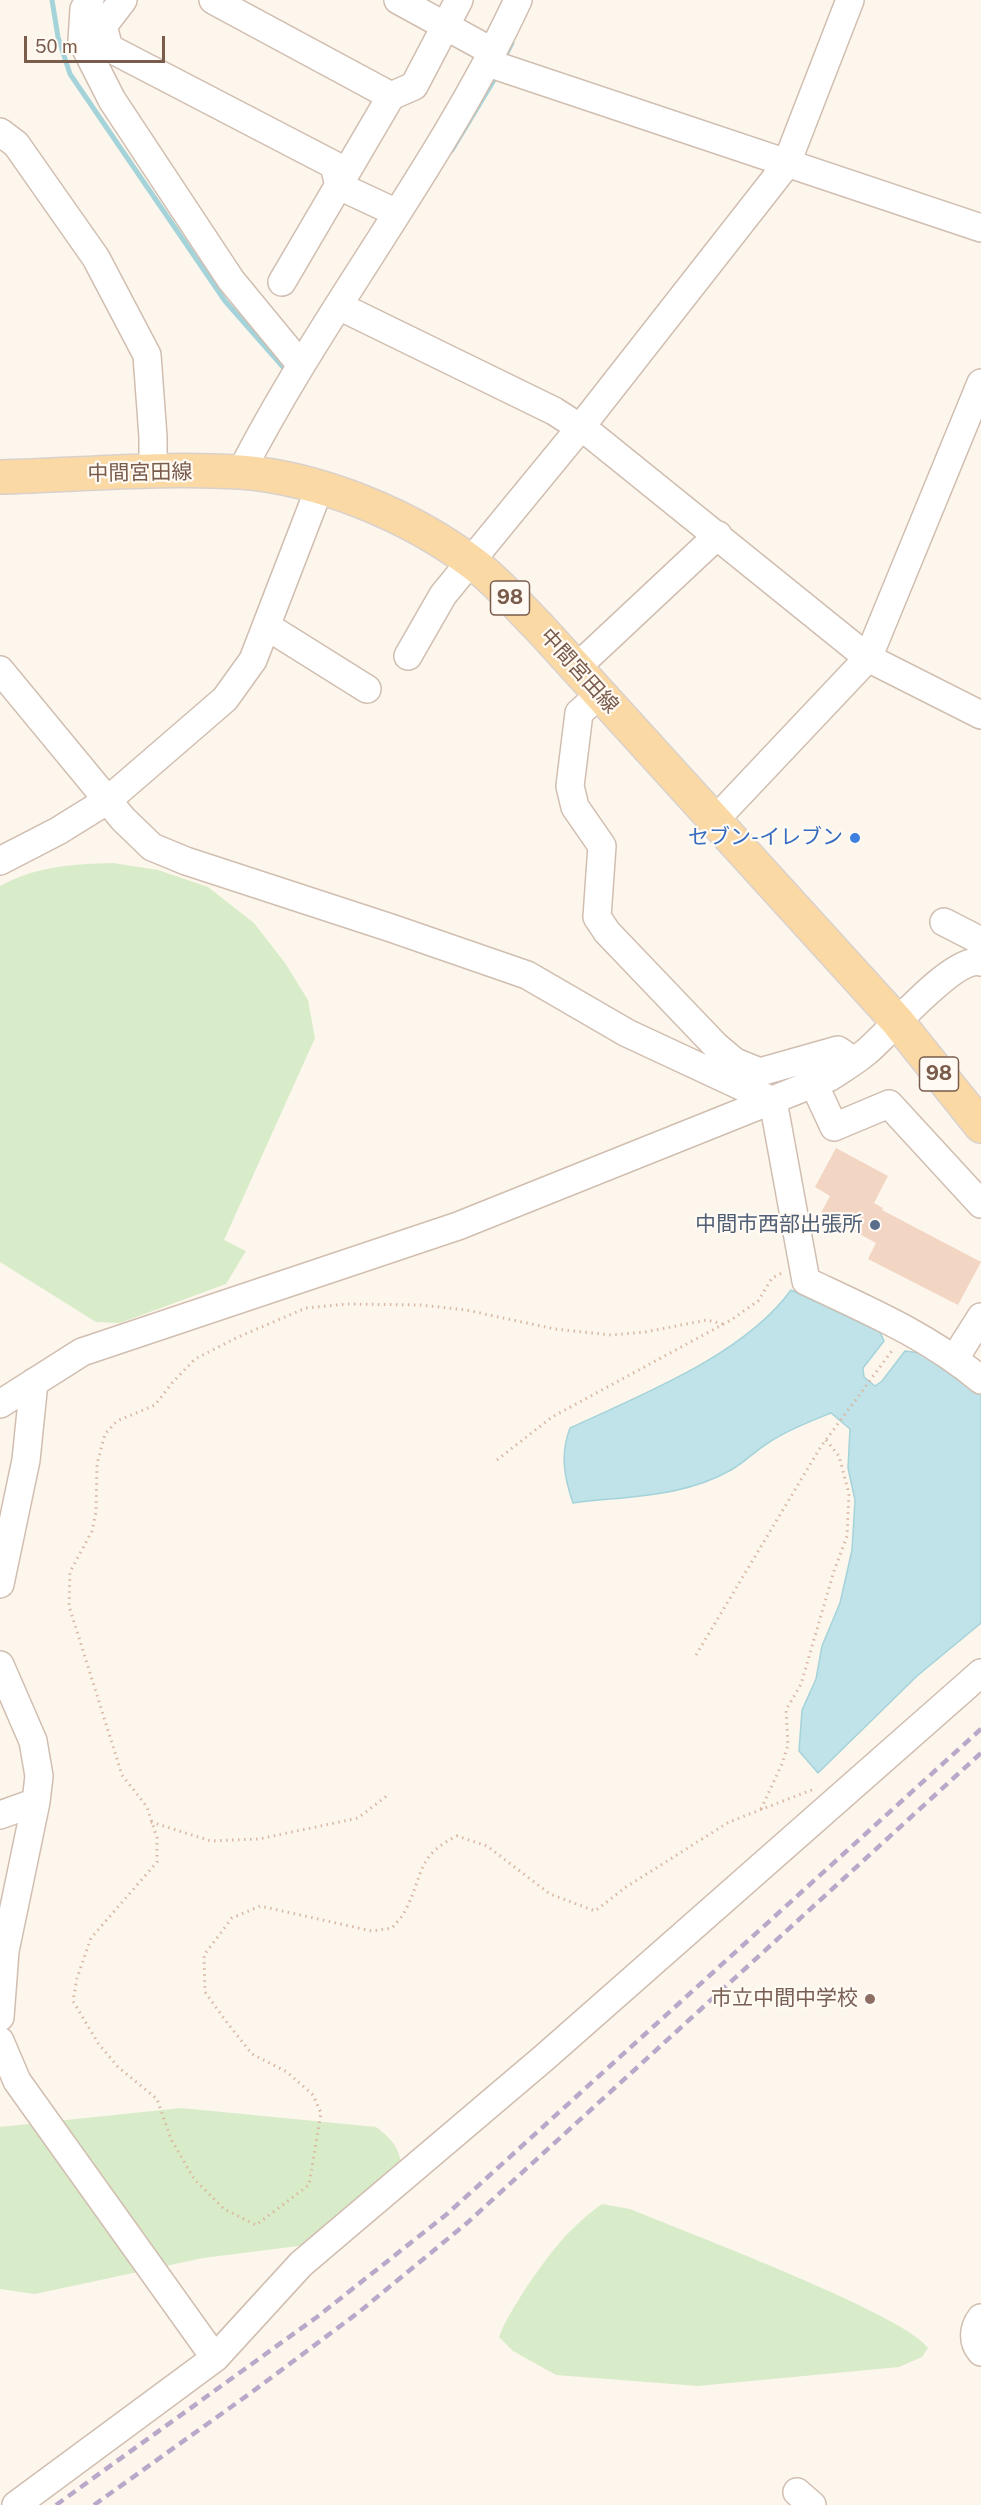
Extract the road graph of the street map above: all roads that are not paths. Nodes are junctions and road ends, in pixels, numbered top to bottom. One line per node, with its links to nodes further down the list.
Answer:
1 (90, 0): 18 (street)
2 (123, 0): 13 (street)
3 (213, 0): 10 (street)
4 (398, 0): 8 (street)
5 (459, 0): 8 (street)
6 (518, 0): 9 (street)
7 (850, 0): 12 (street)
8 (445, 26): 9 (street); 10 (street)
9 (491, 58): 12 (street); 14 (street)
10 (392, 96): 13 (street)
11 (0, 132): 21 (street)
12 (786, 165): 15 (street); 20 (street)
13 (339, 186): 14 (street); 16 (street)
14 (397, 213): 17 (street)
15 (981, 228)
16 (282, 282)
17 (339, 306): 18 (street); 20 (street)
18 (301, 365): 22 (street)
19 (981, 383): 29 (street)
20 (580, 428): 25 (street); 26 (street)
21 (153, 472): 22 (main road, 中間宮田線 / 98); 23 (main road, 中間宮田線 / 98)
22 (241, 472): 24 (main road, 中間宮田線 / 98)
23 (0, 477)
24 (319, 489): 26 (main road, 中間宮田線 / 98); 27 (street)
25 (718, 535): 29 (street); 30 (street)
26 (471, 561): 28 (street); 30 (main road, 中間宮田線 / 98)
27 (268, 627): 32 (street); 35 (street)
28 (408, 656)
29 (868, 658): 34 (street); 36 (street)
30 (576, 668): 33 (main road, 中間宮田線 / 98)
31 (0, 670): 35 (street)
32 (367, 689)
33 (600, 694): 36 (main road, 中間宮田線 / 98); 42 (street)
34 (981, 715)
35 (108, 800): 37 (street); 44 (street)
36 (715, 820): 41 (main road, 中間宮田線 / 98)
37 (0, 861)
38 (944, 922): 39 (street)
39 (981, 941)
40 (981, 962): 41 (street)
41 (897, 1022): 42 (street); 45 (main road, 中間宮田線 / 98)
42 (854, 1061): 43 (street)
43 (814, 1084): 44 (street); 46 (street)
44 (773, 1101): 48 (street); 50 (street)
45 (981, 1126)
46 (981, 1204)
47 (981, 1317): 48 (street)
48 (955, 1358): 49 (street)
49 (981, 1380)
50 (34, 1382): 51 (street); 52 (street)
51 (0, 1402)
52 (0, 1584)
53 (0, 1665): 55 (street)
54 (981, 1673): 62 (street)
55 (36, 1802): 56 (street); 57 (street)
56 (0, 1815)
57 (4, 1927): 58 (street)
58 (0, 2017)
59 (0, 2041): 62 (street)
60 (981, 2318): 61 (street)
61 (981, 2352)
62 (215, 2358): 63 (street)
63 (16, 2505)

